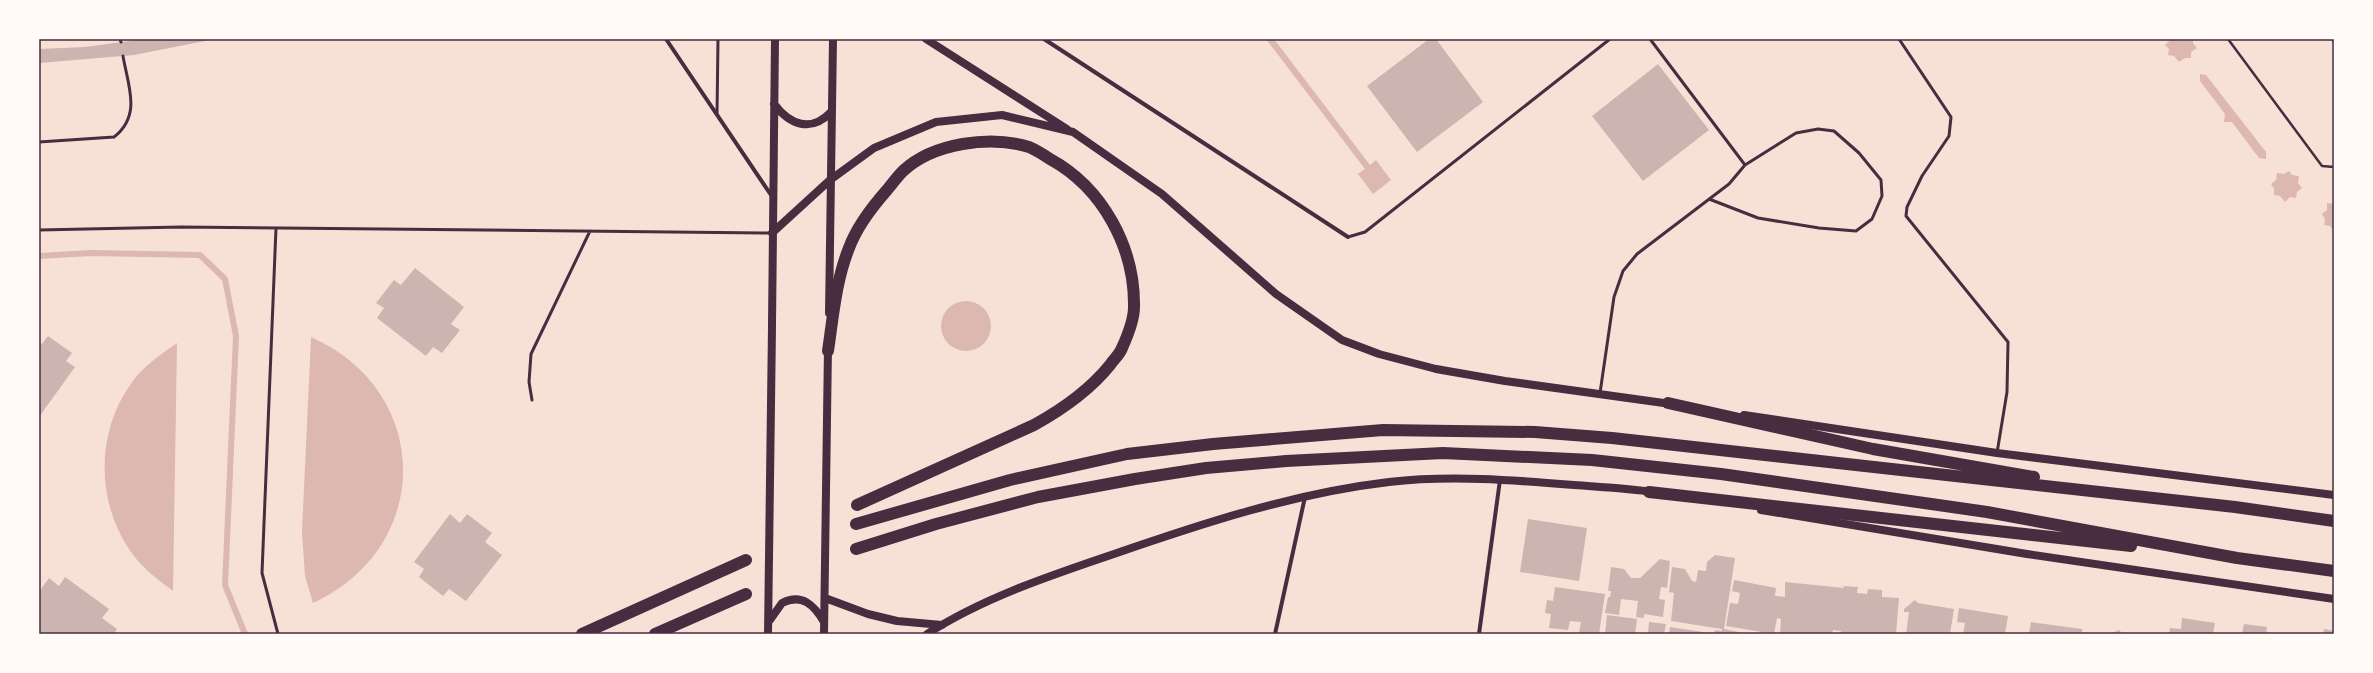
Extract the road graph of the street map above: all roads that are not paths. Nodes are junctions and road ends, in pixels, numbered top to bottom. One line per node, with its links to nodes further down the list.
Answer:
1 (666, 39): 13 (street)
2 (718, 39): 13 (lane)
3 (775, 39): 11 (main road)
4 (832, 39): 12 (main road)
5 (926, 39): 14 (main road)
6 (1044, 39): 24 (street)
7 (1610, 39): 24 (lane)
8 (1650, 39): 16 (lane)
9 (1899, 39): 29 (lane)
10 (123, 56): 15 (lane)
11 (774, 104): 12 (main road); 18 (main road)
12 (831, 112): 17 (main road)
13 (718, 115): 18 (street)
14 (1073, 132): 17 (main road); 26 (main road)
15 (39, 142)
16 (1745, 165): 19 (lane); 19 (lane)
17 (830, 180): 23 (main road); 25 (main road)
18 (772, 195): 23 (main road)
19 (1709, 199): 26 (lane)
20 (276, 228): 21 (lane); 22 (lane); 48 (lane)
21 (39, 230)
22 (590, 231): 23 (lane); 27 (lane)
23 (772, 233): 46 (main road)
24 (1348, 237)
25 (828, 351): 34 (highway); 43 (main road)
26 (1600, 393): 28 (main road)
27 (532, 400)
28 (1668, 403): 29 (main road); 35 (highway)
29 (1997, 453): 32 (main road)
30 (1500, 480): 31 (main road); 33 (main road); 55 (street)
31 (1649, 492): 39 (highway); 44 (main road)
32 (2334, 495)
33 (1304, 497): 47 (main road); 54 (street)
34 (857, 505)
35 (2235, 507): 36 (highway); 37 (highway)
36 (2334, 521)
37 (856, 524)
38 (856, 549): 39 (highway)
39 (2237, 558): 41 (highway)
40 (746, 559): 49 (highway)
41 (2334, 571)
42 (746, 594): 50 (highway)
43 (825, 598): 45 (main road); 47 (main road)
44 (2334, 599)
45 (824, 623): 46 (main road); 52 (main road)
46 (769, 624): 51 (main road)
47 (942, 625): 53 (main road)
48 (278, 634)
49 (582, 634)
50 (655, 634)
51 (768, 634)
52 (824, 634)
53 (927, 634)
54 (1274, 634)
55 (1479, 634)

